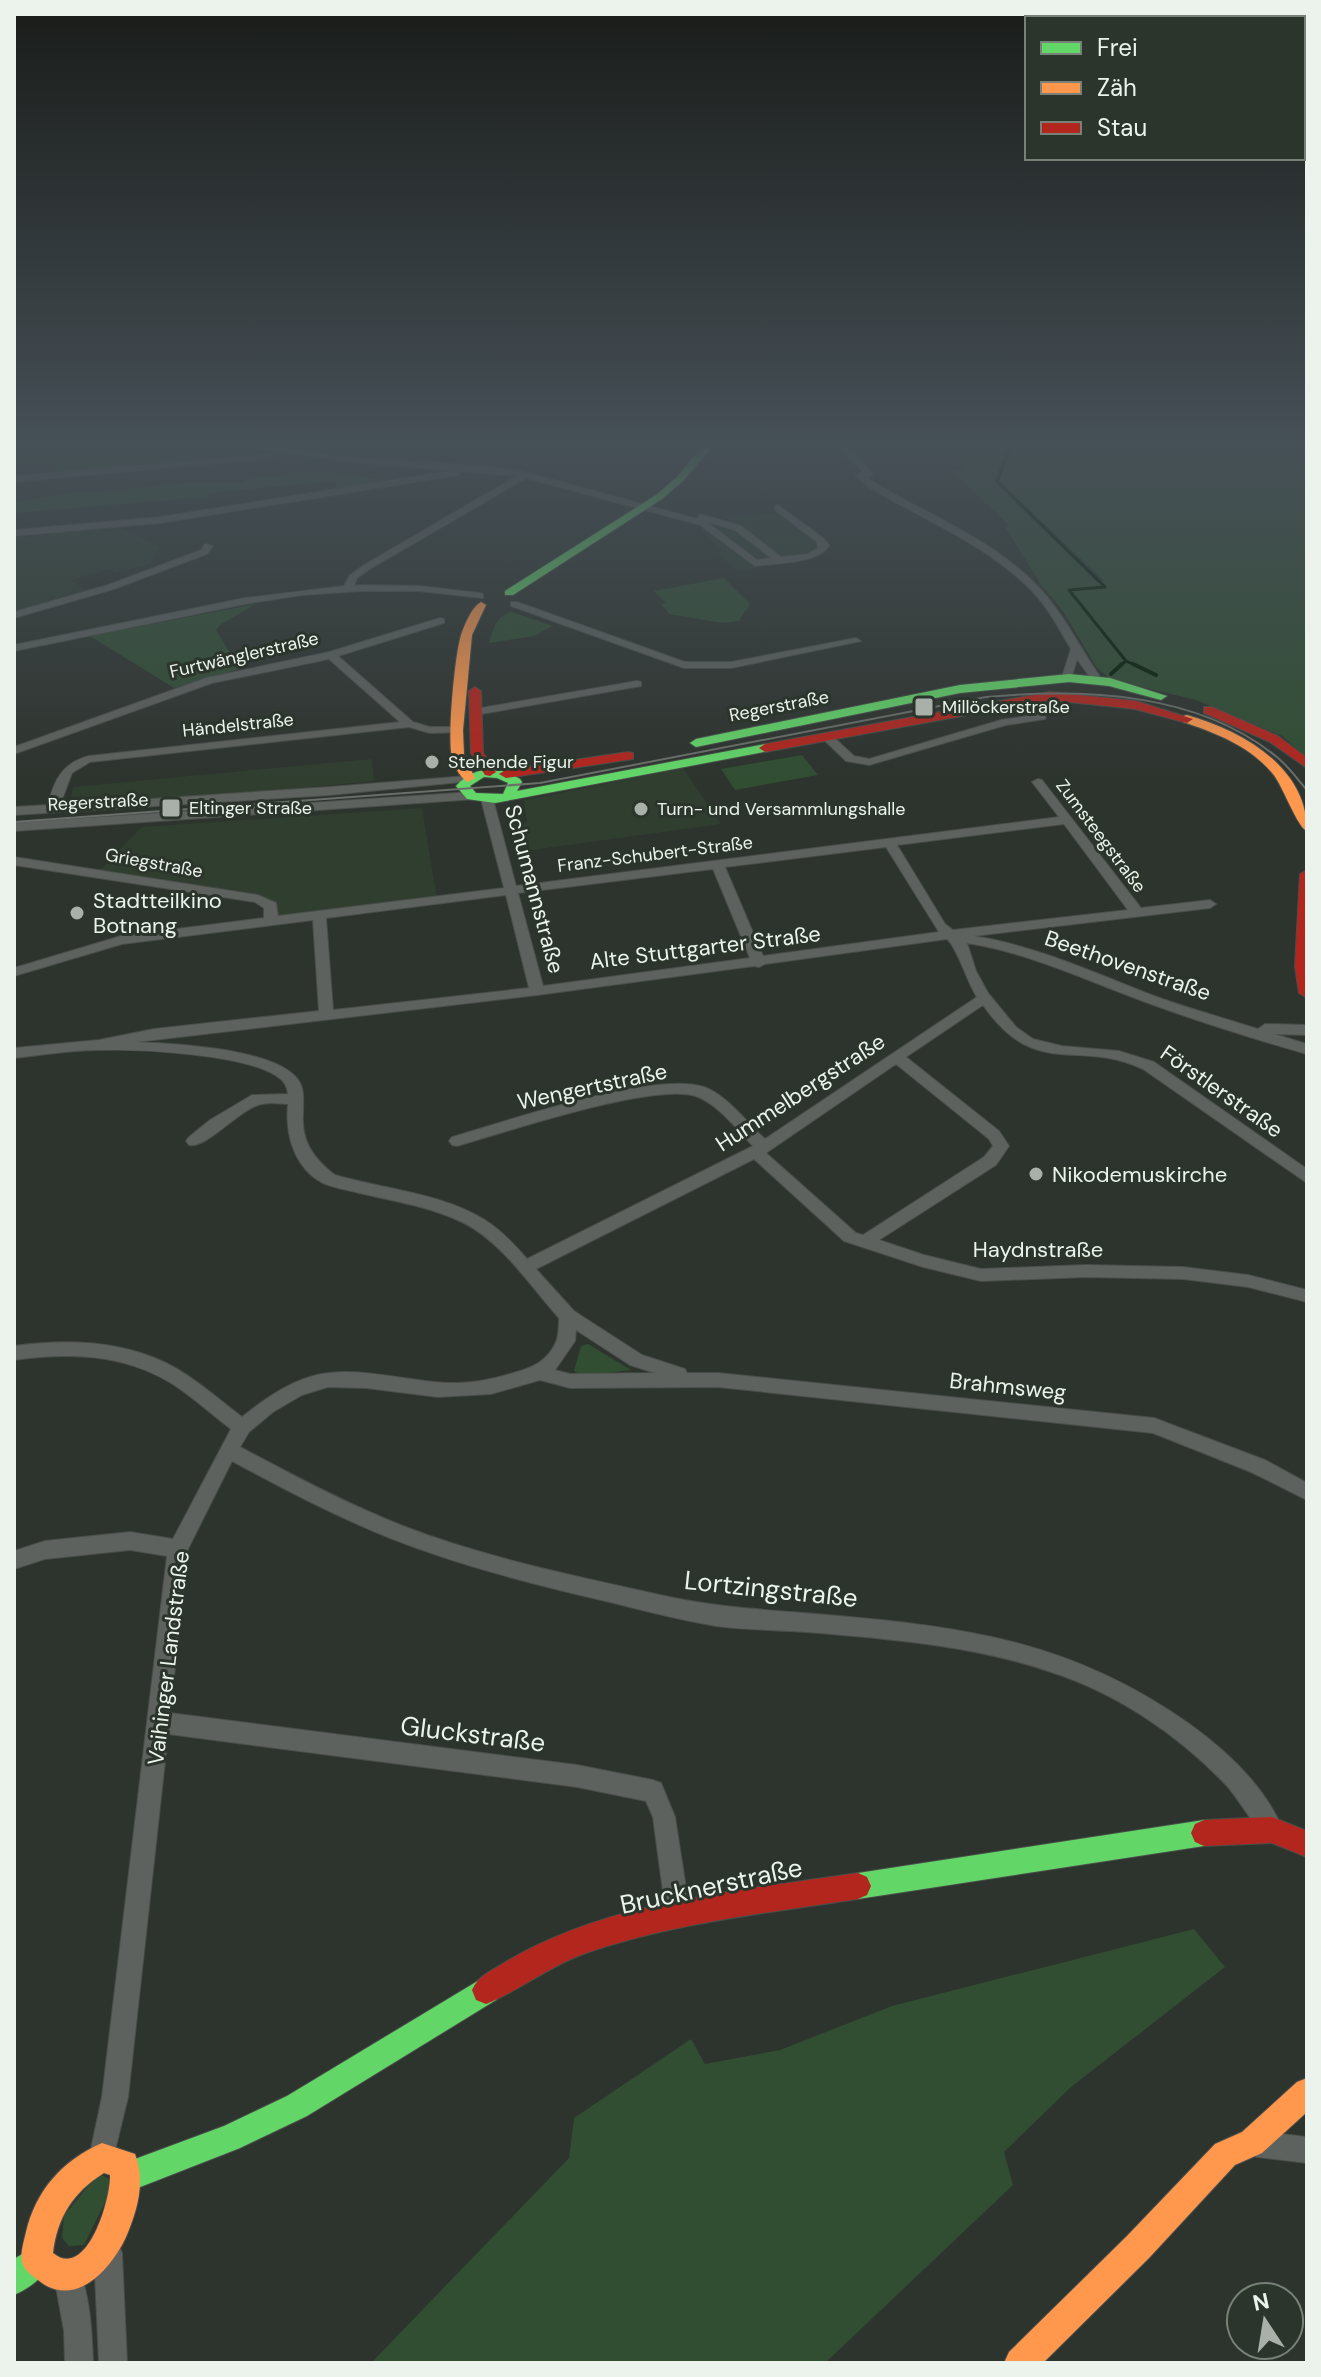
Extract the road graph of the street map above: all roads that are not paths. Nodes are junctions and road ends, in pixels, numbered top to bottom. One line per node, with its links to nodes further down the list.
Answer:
1 (188, 558): 11 (street)
2 (383, 558): 9 (street)
3 (563, 558): 10 (main road)
4 (745, 558): 8 (street)
5 (777, 558): 8 (street)
6 (791, 558): 8 (street)
7 (996, 558): 15 (street)
8 (779, 560)
9 (349, 586): 10 (street); 14 (street)
10 (496, 601): 13 (street); 20 (main road); 23 (main road, Schumannstraße)
11 (14, 615)
12 (440, 621): 16 (street, Furtwänglerstraße)
13 (856, 641)
14 (14, 648)
15 (1075, 650): 18 (street); 19 (street)
16 (331, 655): 22 (street); 25 (street, Furtwänglerstraße)
17 (637, 684): 20 (street)
18 (1065, 684): 19 (main road, Regerstraße); 24 (main road, Regerstraße); 27 (main road, Regerstraße)
19 (1100, 687): 26 (main road, Regerstraße); 35 (main road, Regerstraße)
20 (475, 712): 27 (main road)
21 (1041, 717): 24 (street, Regerstraße)
22 (409, 724): 23 (street, Händelstraße); 31 (street, Händelstraße)
23 (457, 730): 29 (main road, Schumannstraße)
24 (826, 736): 30 (main road, Regerstraße)
25 (14, 751)
26 (1307, 764)
27 (498, 773): 29 (main road, Regerstraße); 30 (main road)
28 (1038, 782): 33 (street, Zumsteegstraße)
29 (471, 783): 30 (main road, Regerstraße); 31 (street, Regerstraße); 34 (street, Regerstraße); 40 (street, Schumannstraße)
30 (509, 794)
31 (53, 808): 32 (street, Regerstraße)
32 (14, 811)
33 (1067, 820): 36 (street, Franz-Schubert-Straße); 42 (street, Zumsteegstraße)
34 (14, 827)
35 (1307, 827)
36 (890, 843): 38 (street, Franz-Schubert-Straße); 46 (street)
37 (14, 861): 44 (street, Griegstraße)
38 (717, 863): 40 (street, Franz-Schubert-Straße); 49 (street)
39 (1307, 874): 52 (main road)
40 (510, 890): 43 (street, Franz-Schubert-Straße); 51 (street, Schumannstraße)
41 (1210, 904): 42 (street, Alte Stuttgarter Straße)
42 (1136, 911): 45 (street, Alte Stuttgarter Straße)
43 (319, 914): 44 (street, Franz-Schubert-Straße); 54 (street)
44 (271, 921): 50 (street, Franz-Schubert-Straße)
45 (986, 930): 46 (street, Alte Stuttgarter Straße); 47 (street)
46 (950, 936): 47 (street, Beethovenstraße); 48 (street); 49 (street, Alte Stuttgarter Straße)
47 (995, 943): 48 (street); 55 (street, Beethovenstraße)
48 (963, 961): 53 (street)
49 (759, 963): 51 (street, Alte Stuttgarter Straße)
50 (14, 972)
51 (537, 991): 54 (street, Alte Stuttgarter Straße)
52 (1307, 993)
53 (984, 998): 60 (street, Hummelbergstraße); 65 (street, Förstlerstraße)
54 (326, 1016): 57 (street, Alte Stuttgarter Straße)
55 (1248, 1029): 56 (street, Beethovenstraße); 58 (street, Beethovenstraße)
56 (1306, 1029)
57 (99, 1045): 59 (street, Alte Stuttgarter Straße); 61 (street)
58 (1307, 1049)
59 (14, 1053)
60 (895, 1056): 64 (street, Hummelbergstraße); 66 (street)
61 (296, 1099): 62 (street); 67 (street)
62 (194, 1141)
63 (457, 1141): 64 (street, Wengertstraße)
64 (760, 1150): 66 (street, Haydnstraße); 67 (street, Hummelbergstraße)
65 (1307, 1177)
66 (864, 1242): 68 (street, Haydnstraße)
67 (525, 1267): 69 (street)
68 (1307, 1296)
69 (568, 1316): 71 (street); 72 (street, Brahmsweg)
70 (14, 1353): 73 (street)
71 (540, 1373): 72 (street, Brahmsweg); 73 (street, Vaihinger Landstraße)
72 (692, 1378): 75 (street, Brahmsweg)
73 (242, 1427): 74 (street, Vaihinger Landstraße)
74 (228, 1450): 76 (street, Vaihinger Landstraße); 79 (street, Lortzingstraße)
75 (1307, 1492)
76 (178, 1549): 77 (street); 78 (street, Vaihinger Landstraße)
77 (14, 1560)
78 (159, 1722): 81 (street, Gluckstraße); 85 (street, Vaihinger Landstraße)
79 (1272, 1830): 80 (main road, Brucknerstraße); 81 (main road, Brucknerstraße)
80 (1307, 1844)
81 (678, 1914): 86 (main road, Brucknerstraße)
82 (1307, 2092): 83 (main road)
83 (1252, 2143): 84 (street); 93 (main road)
84 (1307, 2150)
85 (102, 2158): 86 (main road); 88 (main road)
86 (130, 2176): 87 (main road)
87 (107, 2243): 89 (main road); 92 (street)
88 (37, 2260): 89 (main road); 90 (main road)
89 (68, 2276): 91 (street)
90 (14, 2279)
91 (79, 2363)
92 (113, 2363)
93 (1020, 2363)

